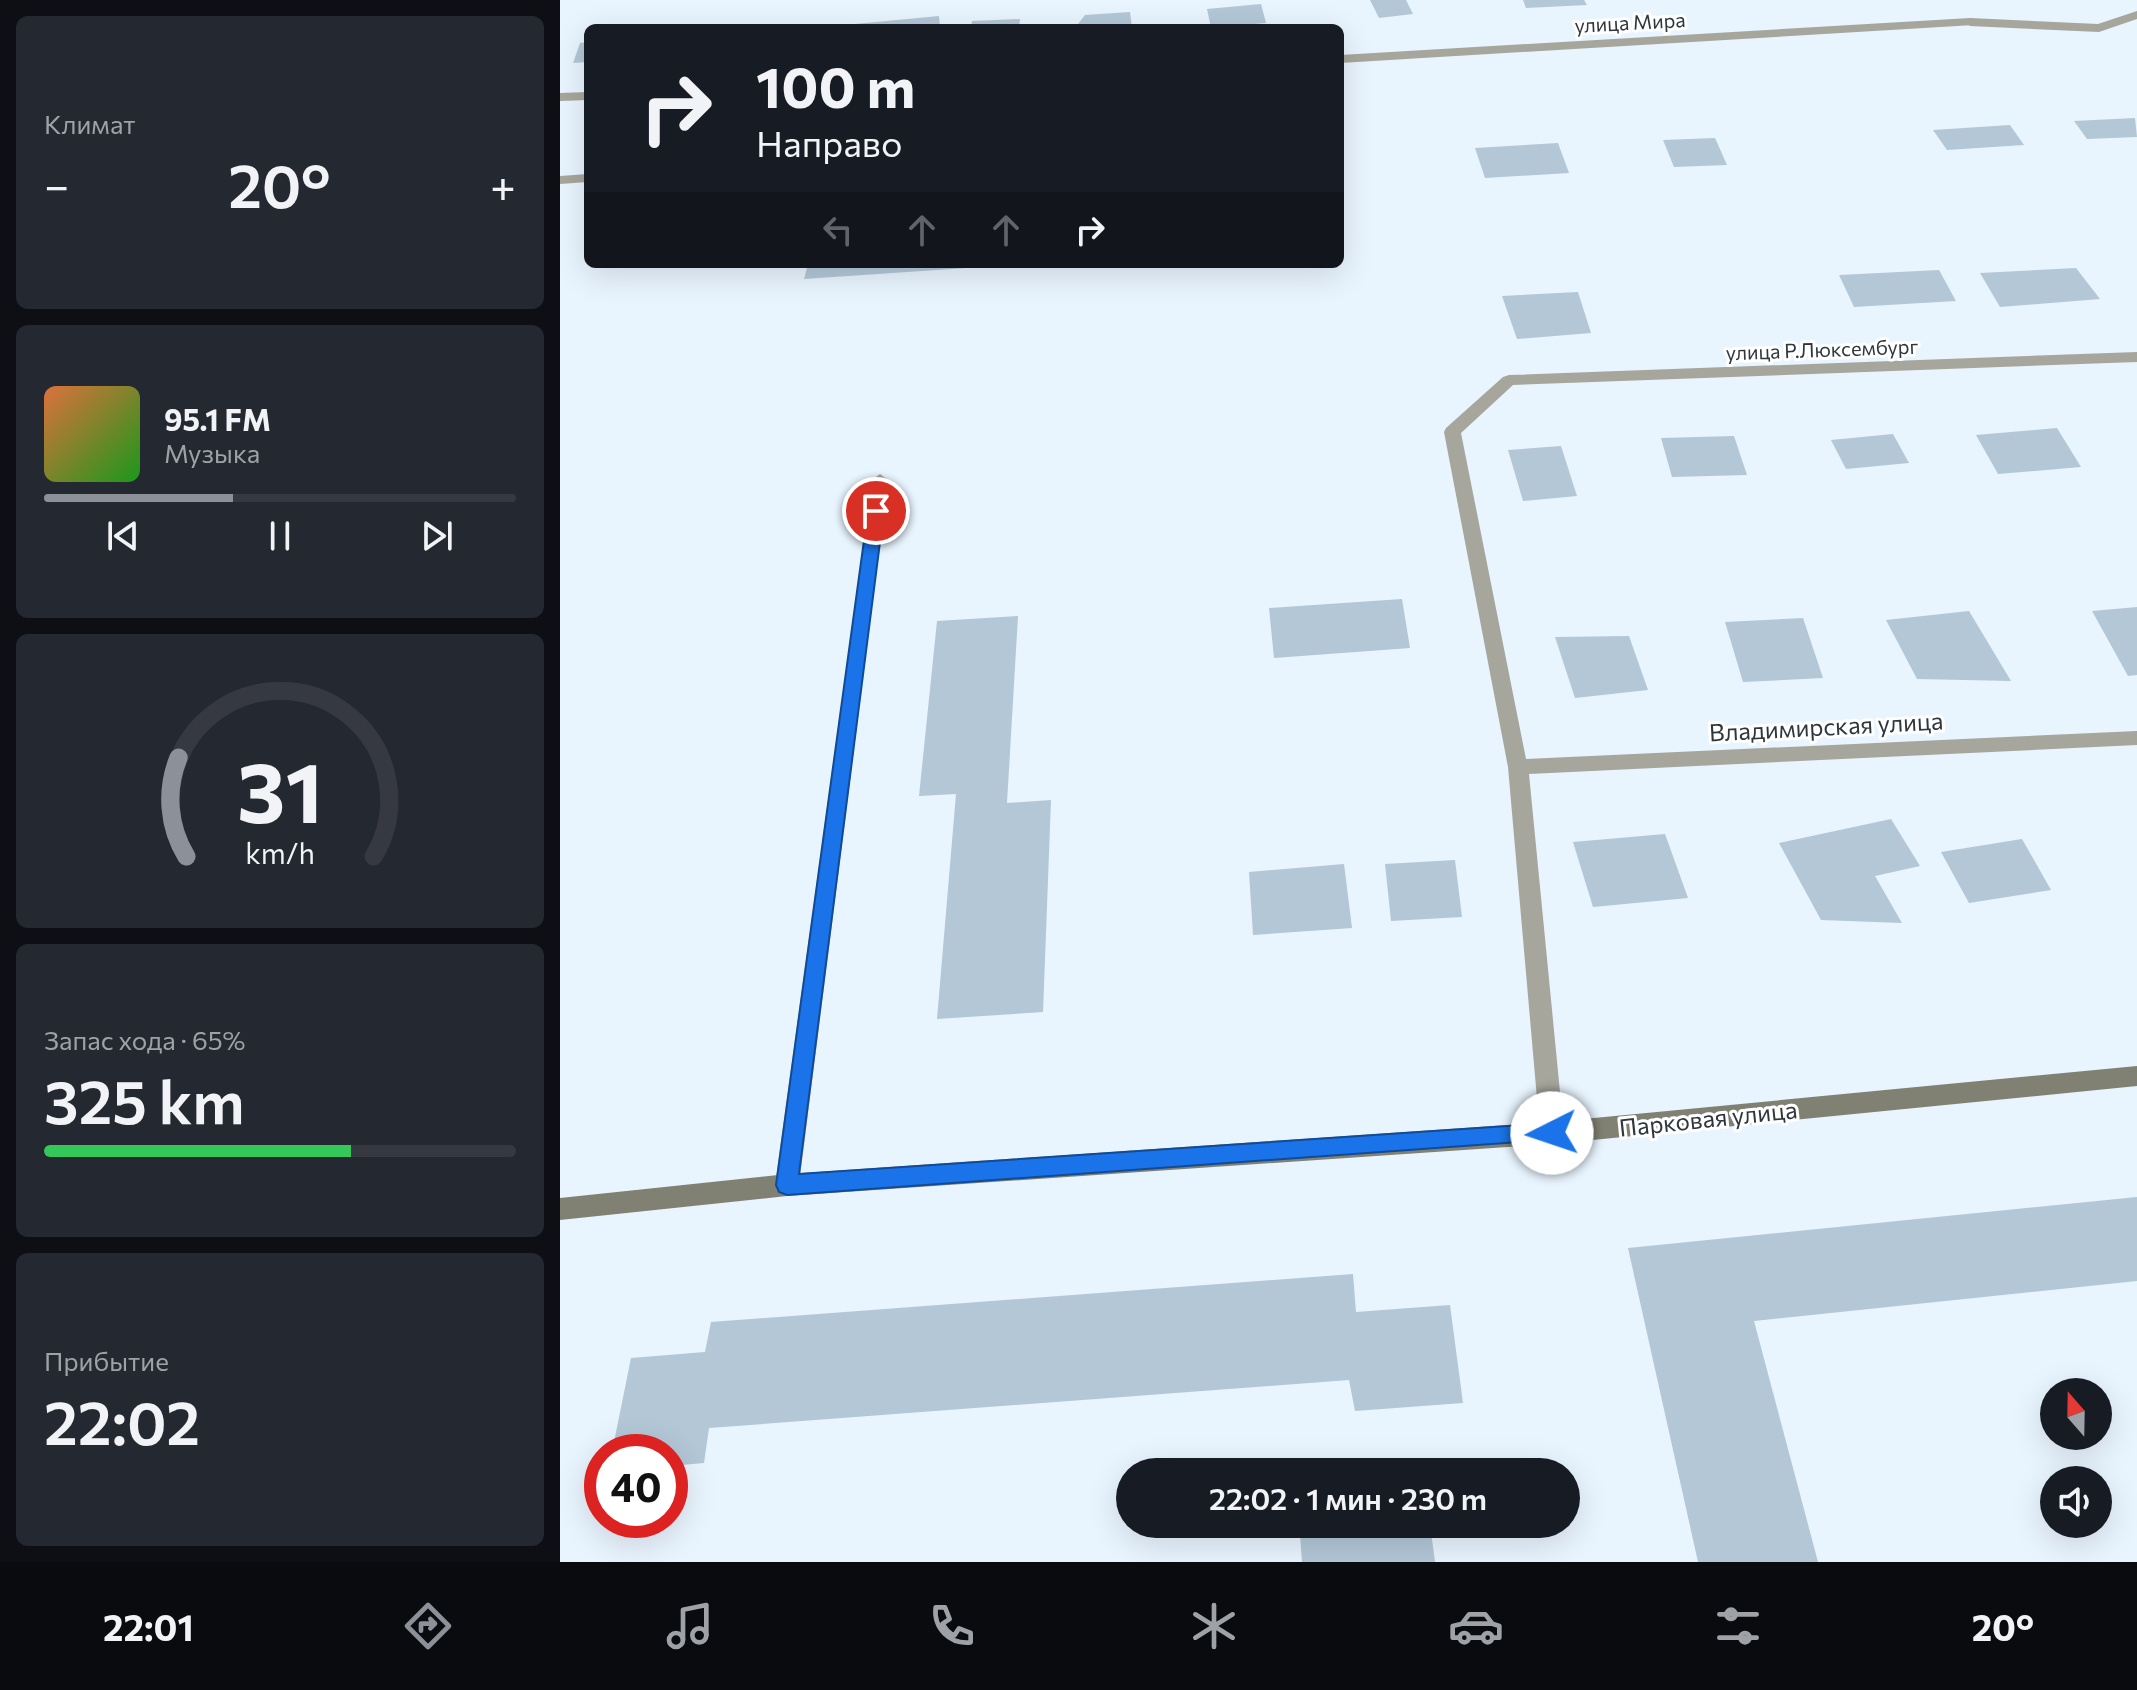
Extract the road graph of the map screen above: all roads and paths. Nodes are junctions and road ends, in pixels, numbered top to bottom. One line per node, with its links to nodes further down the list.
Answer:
1 (2137, 15): 2 (street, улица Мира)
2 (1344, 59)
3 (584, 96): 4 (street)
4 (560, 97)
5 (584, 178): 6 (street)
6 (560, 180)
7 (2137, 357): 10 (street, улица Р.Люксембург)
8 (880, 480): 13 (street)
9 (2137, 738): 10 (street, Владимирская улица)
10 (1518, 767): 12 (street)
11 (2137, 1076): 12 (street, Парковая улица)
12 (1552, 1133): 13 (street, Парковая улица)
13 (787, 1185): 14 (street, Парковая улица)
14 (560, 1209)

